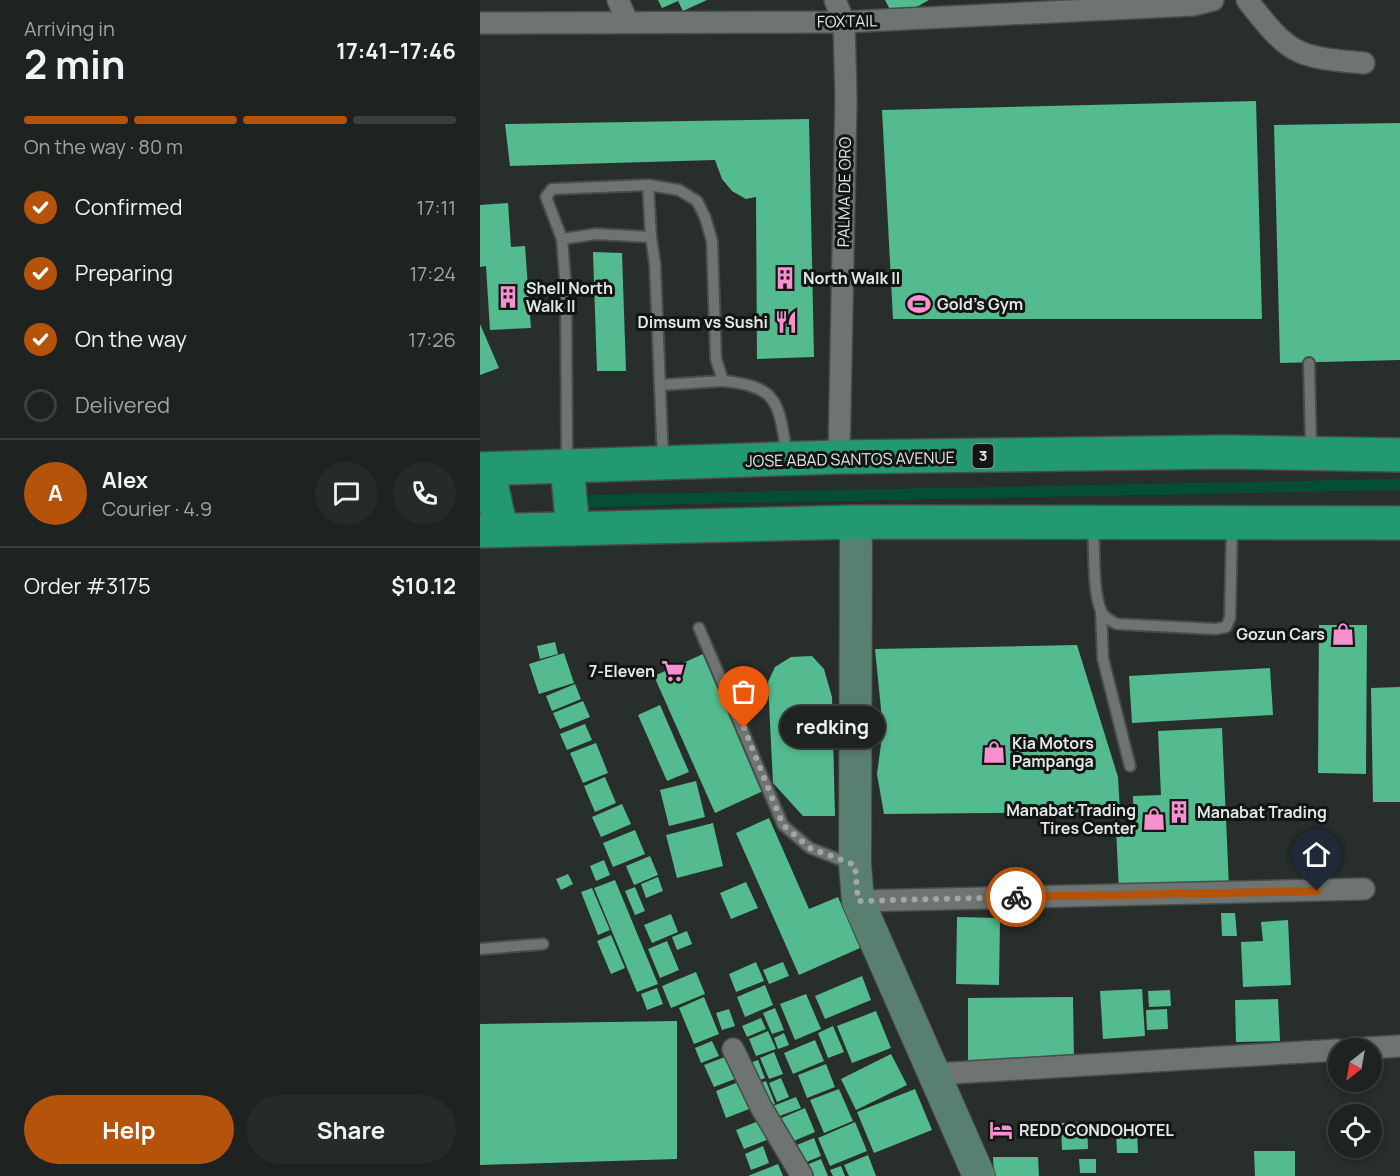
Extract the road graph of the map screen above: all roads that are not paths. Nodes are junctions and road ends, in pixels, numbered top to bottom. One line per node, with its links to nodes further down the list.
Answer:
1 (618, 0): 6 (street)
2 (835, 0): 7 (street, PALMA DE ORO)
3 (1213, 0): 5 (street, FOXTAIL)
4 (1246, 0): 9 (street)
5 (1060, 7): 7 (street, FOXTAIL)
6 (627, 21): 7 (street, FOXTAIL); 8 (street, FOXTAIL)
7 (844, 22): 18 (street, PALMA DE ORO)
8 (480, 23)
9 (1364, 63)
10 (648, 185): 11 (lane); 12 (lane); 14 (lane)
11 (651, 237): 12 (lane); 15 (lane)
12 (562, 239): 21 (lane)
13 (1309, 363): 16 (lane)
14 (723, 381): 15 (lane); 19 (lane)
15 (660, 385): 20 (lane)
16 (1311, 455): 17 (highway, JOSE ABAD SANTOS AVENUE / 3); 18 (highway, JOSE ABAD SANTOS AVENUE / 3)
17 (1400, 455)
18 (839, 457): 19 (highway, JOSE ABAD SANTOS AVENUE / 3)
19 (788, 461): 20 (highway, JOSE ABAD SANTOS AVENUE / 3)
20 (663, 464): 21 (highway, JOSE ABAD SANTOS AVENUE / 3)
21 (567, 467): 22 (highway, JOSE ABAD SANTOS AVENUE / 3); 27 (highway)
22 (484, 469): 28 (highway)
23 (856, 522): 24 (highway); 27 (highway); 32 (main road)
24 (1093, 522): 25 (highway); 29 (lane)
25 (1232, 522): 26 (highway); 29 (lane)
26 (1400, 523)
27 (573, 529): 28 (highway)
28 (491, 530)
29 (1101, 611): 31 (lane)
30 (699, 628): 32 (lane)
31 (1130, 766)
32 (855, 865): 34 (main road)
33 (1364, 890): 34 (street)
34 (858, 901): 41 (main road)
35 (543, 944): 36 (lane)
36 (480, 950)
37 (1400, 1046): 38 (street)
38 (1382, 1047)
39 (733, 1049): 42 (street)
40 (1328, 1051): 41 (street)
41 (936, 1074): 43 (main road)
42 (802, 1176)
43 (979, 1176)

